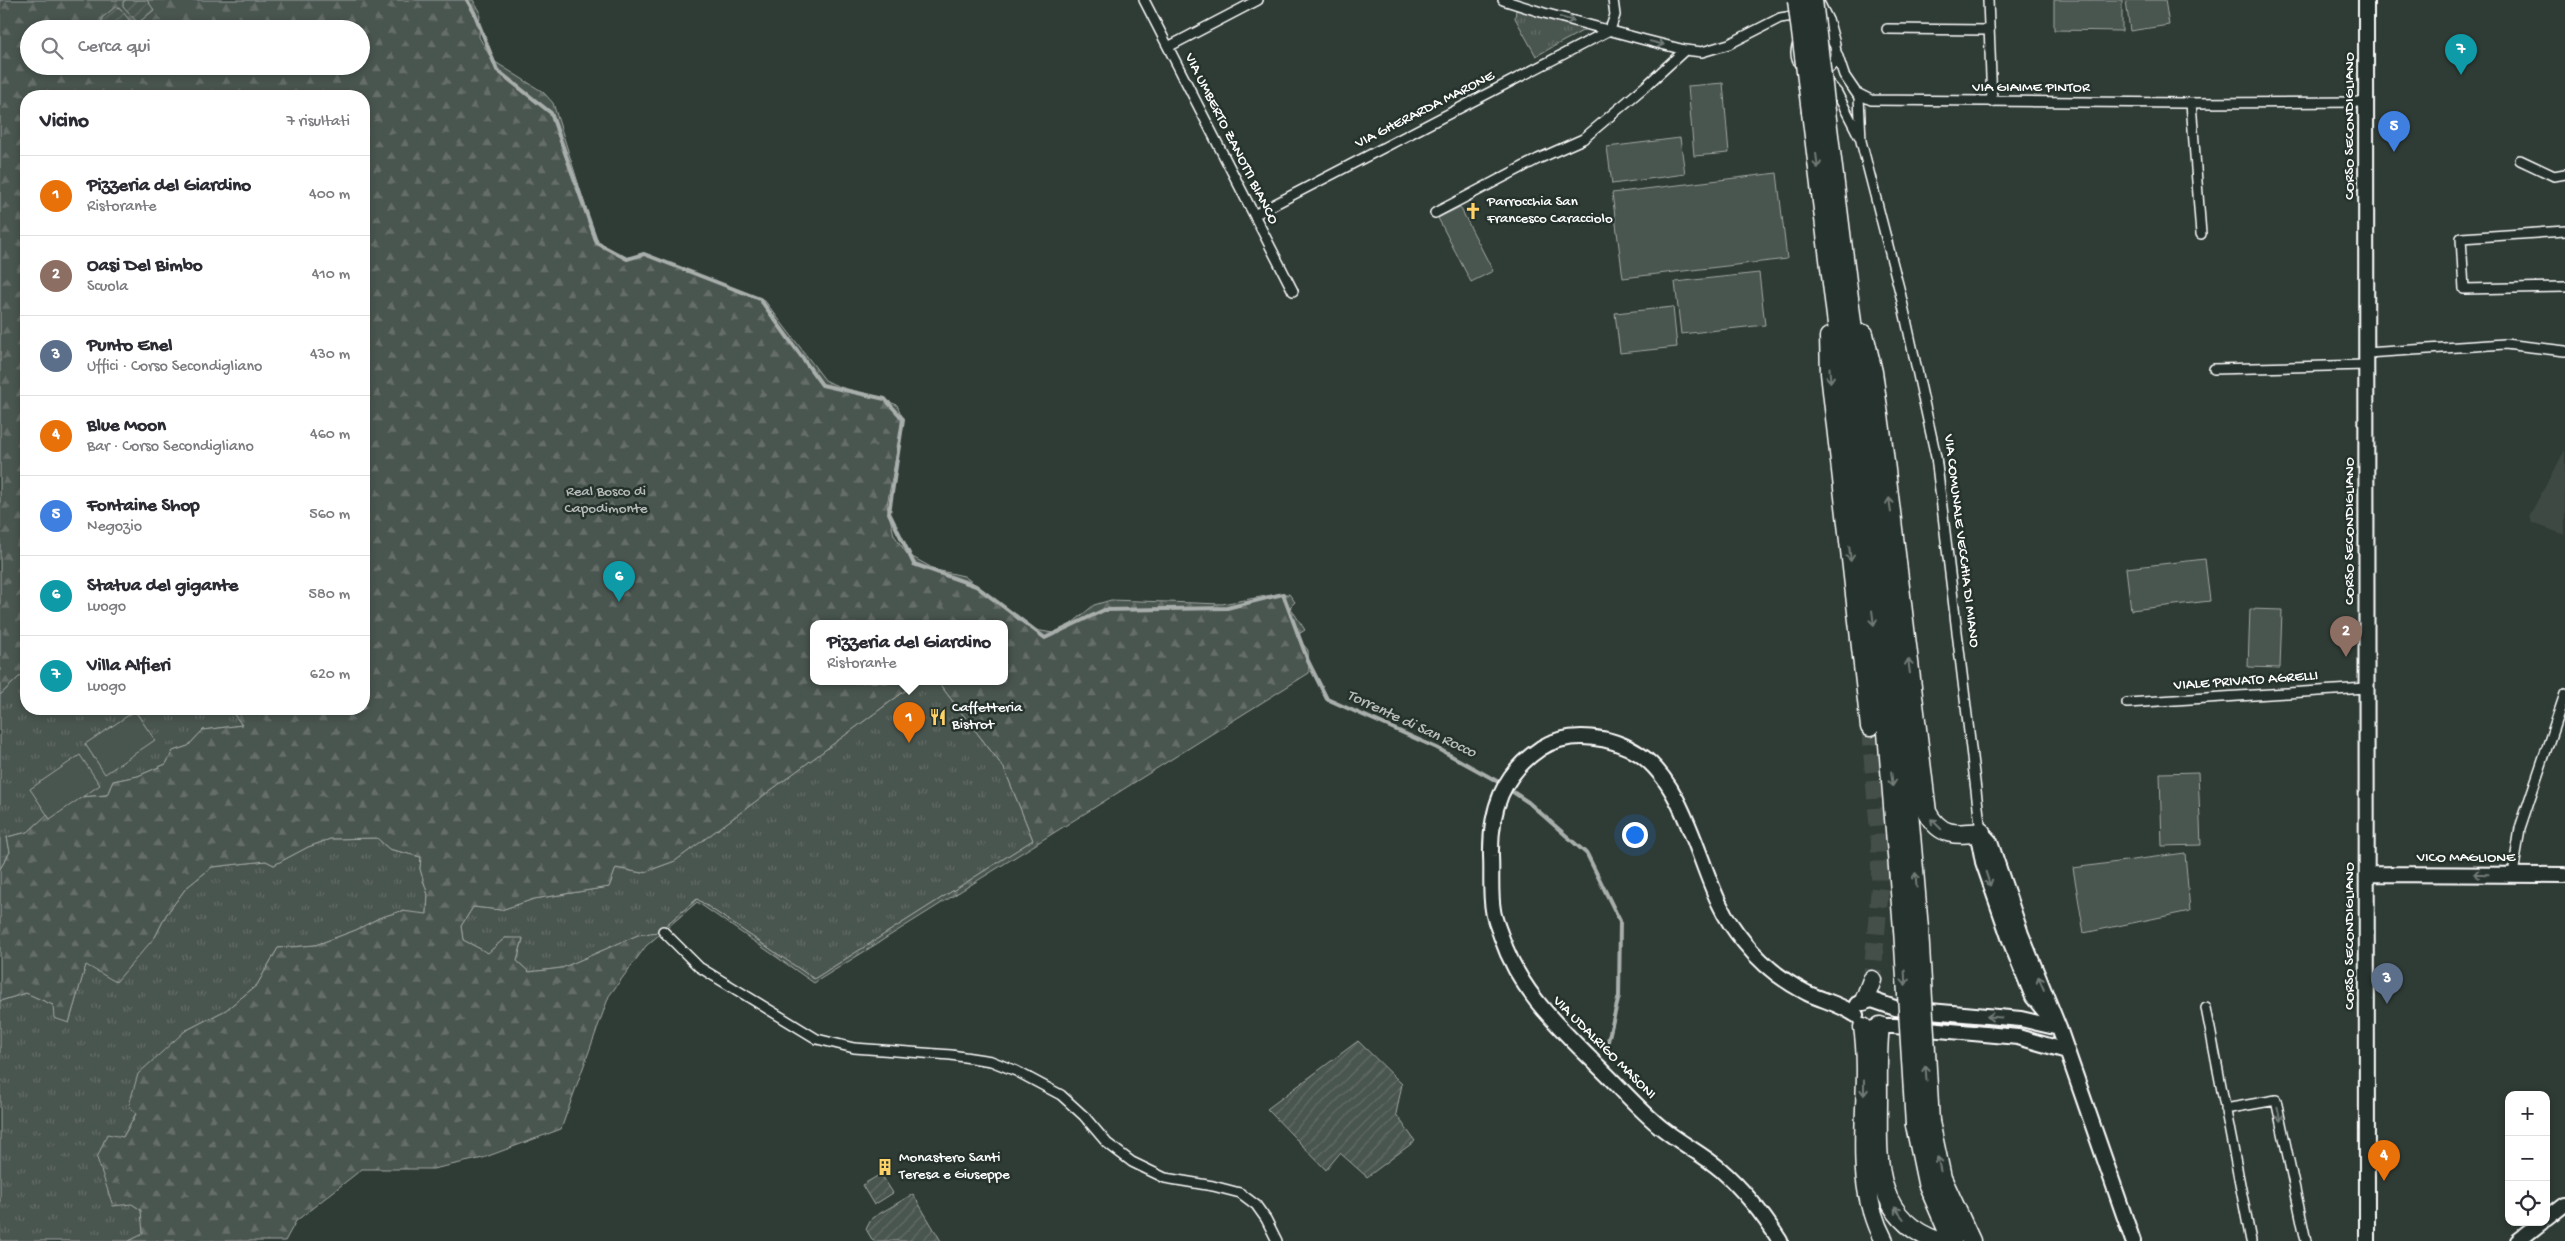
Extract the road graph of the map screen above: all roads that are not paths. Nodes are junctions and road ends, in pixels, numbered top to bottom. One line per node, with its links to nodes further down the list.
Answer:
1 (1144, 0): 16 (street, VIA UMBERTO ZANOTTI BIANCO)
2 (1258, 0): 16 (street)
3 (1503, 0): 13 (street, one-way to 13)
4 (1613, 0): 13 (street)
5 (1791, 0): 11 (street, VIA COMUNALE VECCHIA DI MIANO)
6 (1797, 0): 27 (highway, bridge)
7 (1813, 0): 27 (highway, bridge)
8 (1818, 0): 18 (street, VIA COMUNALE VECCHIA DI MIANO)
9 (1988, 0): 14 (street)
10 (2366, 0): 24 (street, CORSO SECONDIGLIANO)
11 (1798, 20): 15 (street, VIA COMUNALE VECCHIA DI MIANO); 17 (street)
12 (1887, 29): 14 (street)
13 (1610, 30): 17 (street, one-way to 17); 32 (street, VIA GHERARDA MARONE)
14 (1988, 30): 22 (street)
15 (1799, 43): 18 (street); 19 (street, VIA COMUNALE VECCHIA DI MIANO)
16 (1168, 47): 32 (street, VIA UMBERTO ZANOTTI BIANCO)
17 (1685, 50): 31 (street)
18 (1836, 51): 19 (street); 20 (street, VIA COMUNALE VECCHIA DI MIANO)
19 (1820, 73): 25 (street, VIA COMUNALE VECCHIA DI MIANO)
20 (1857, 94): 21 (street); 26 (street, VIA COMUNALE VECCHIA DI MIANO)
21 (1871, 100): 22 (street, VIA GIAIME PINTOR); 26 (street)
22 (1992, 102): 23 (street, VIA GIAIME PINTOR)
23 (2191, 102): 24 (street, VIA GIAIME PINTOR); 34 (street)
24 (2366, 102): 39 (street, CORSO SECONDIGLIANO)
25 (1844, 104): 26 (street); 28 (street, VIA COMUNALE VECCHIA DI MIANO)
26 (1860, 105): 28 (street, VIA COMUNALE VECCHIA DI MIANO)
27 (1819, 111): 35 (highway)
28 (1862, 141): 45 (street, VIA COMUNALE VECCHIA DI MIANO)
29 (2520, 160): 30 (street)
30 (2564, 172)
31 (1435, 213)
32 (1254, 215): 37 (street, VIA UMBERTO ZANOTTI BIANCO)
33 (2565, 231): 36 (street)
34 (2201, 234)
35 (1834, 239): 44 (highway, one-way to 44); 45 (highway, one-way to 35); 49 (highway)
36 (2565, 287)
37 (1293, 291)
38 (2565, 351): 39 (street)
39 (2366, 359): 40 (street); 41 (street, CORSO SECONDIGLIANO)
40 (2214, 369)
41 (2366, 688): 43 (street, VIALE PRIVATO AGRELLI); 46 (street, CORSO SECONDIGLIANO)
42 (2564, 700): 48 (street)
43 (2127, 703)
44 (1870, 727)
45 (1982, 832): 52 (street, VIA COMUNALE VECCHIA DI MIANO, one-way to 52); 57 (street, VIA COMUNALE VECCHIA DI MIANO, one-way to 45)
46 (2367, 874): 48 (street, VICO MAGLIONE, one-way to 46); 73 (street, CORSO SECONDIGLIANO)
47 (2565, 874): 48 (street, VICO MAGLIONE)
48 (2513, 875)
49 (1911, 929): 68 (highway, one-way to 68, bridge); 69 (highway, one-way to 49, bridge)
50 (664, 932): 64 (street)
51 (1872, 980): 56 (highway)
52 (2033, 997): 55 (street); 57 (street, VIA COMUNALE VECCHIA DI MIANO)
53 (1883, 1006): 55 (street, VIA UDALRIGO MASONI, one-way to 53); 56 (street); 56 (street, VIA UDALRIGO MASONI)
54 (2206, 1008): 60 (street)
55 (2021, 1019): 57 (street, VIA UDALRIGO MASONI)
56 (1867, 1022): 58 (street); 65 (street, VIA UDALRIGO MASONI); 66 (highway, one-way to 66); 67 (highway, one-way to 56)
57 (2059, 1028): 58 (street); 59 (street, VIA COMUNALE VECCHIA DI MIANO)
58 (2018, 1037): 59 (street)
59 (2067, 1051): 70 (street, VIA COMUNALE VECCHIA DI MIANO)
60 (2225, 1109): 71 (street); 72 (street, one-way to 72)
61 (2565, 1204): 62 (street)
62 (2550, 1216)
63 (2537, 1226): 74 (street)
64 (1277, 1241)
65 (1780, 1241)
66 (1884, 1241)
67 (1938, 1241)
68 (1952, 1241)
69 (1971, 1241)
70 (2133, 1241)
71 (2251, 1241)
72 (2306, 1241)
73 (2367, 1241)
74 (2518, 1241)

